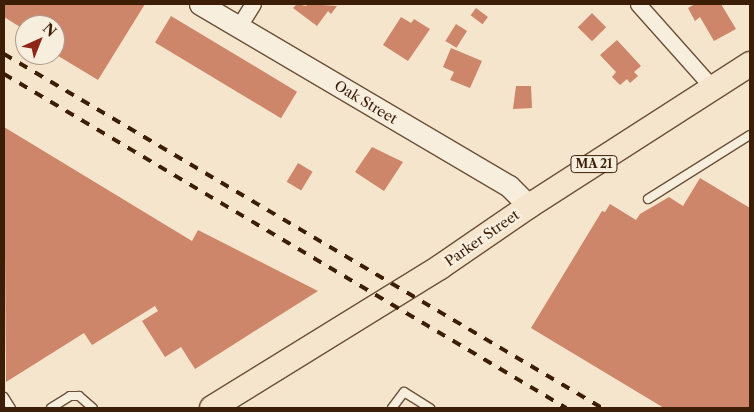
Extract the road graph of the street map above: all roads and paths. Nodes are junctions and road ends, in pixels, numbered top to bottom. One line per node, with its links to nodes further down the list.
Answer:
1 (200, 4): 4 (street, Oak Street)
2 (253, 4): 4 (street)
3 (638, 4): 6 (street)
4 (239, 26): 9 (street, Oak Street)
5 (750, 66): 6 (main road, Parker Street / MA 21)
6 (712, 87): 9 (main road, Parker Street / MA 21)
7 (750, 135): 8 (lane)
8 (648, 198)
9 (529, 206): 11 (main road, Parker Street / MA 21)
10 (4, 397): 12 (lane)
11 (221, 406)
12 (11, 408)
13 (51, 408): 14 (lane)
14 (93, 408)
15 (392, 408): 16 (lane)
16 (430, 408)

